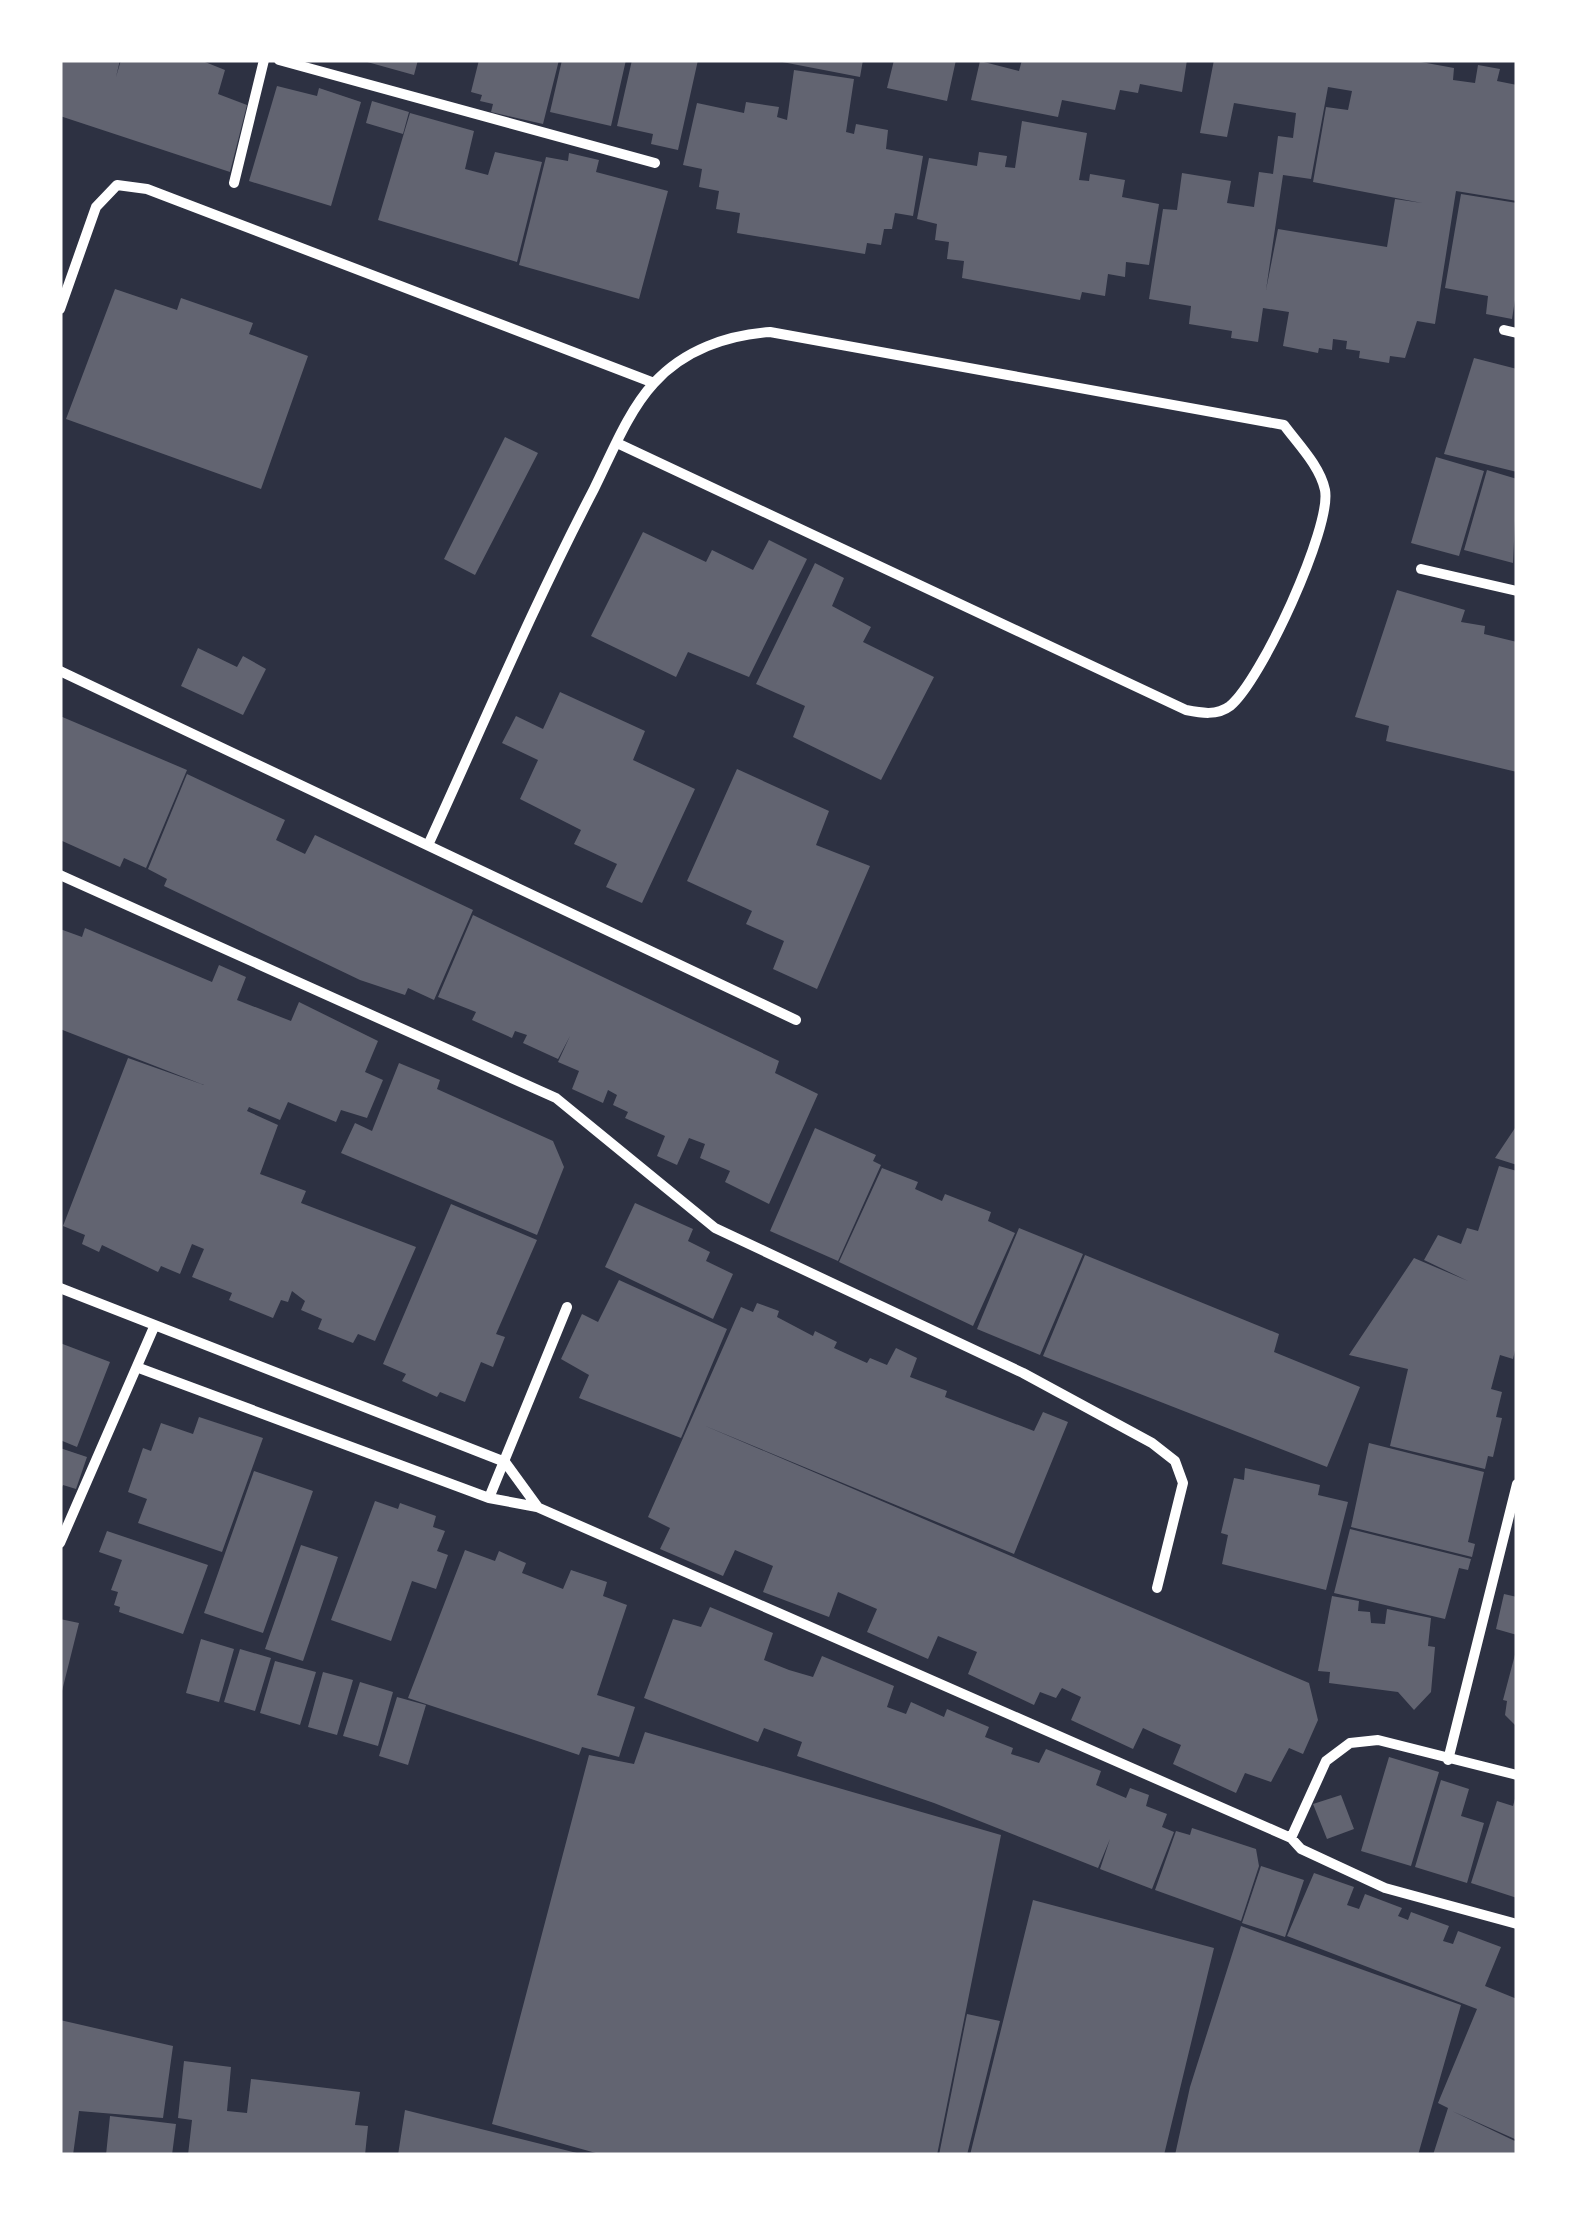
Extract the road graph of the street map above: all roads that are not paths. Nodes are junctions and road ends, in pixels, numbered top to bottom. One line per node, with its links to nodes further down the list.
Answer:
1 (264, 60): 4 (street)
2 (279, 60): 3 (street)
3 (655, 163)
4 (234, 183)
5 (60, 309): 8 (street)
6 (1504, 330): 7 (street)
7 (1517, 334)
8 (654, 383): 9 (street); 9 (street)
9 (618, 444): 13 (street)
10 (1422, 569): 11 (street)
11 (1517, 591)
12 (60, 671): 13 (street)
13 (429, 843): 15 (street)
14 (60, 875): 25 (street)
15 (796, 1020)
16 (60, 1288): 18 (street)
17 (566, 1307): 20 (street)
18 (154, 1328): 19 (street); 20 (street)
19 (139, 1368): 22 (street); 24 (street)
20 (504, 1462): 22 (street); 23 (street)
21 (1517, 1484): 26 (street)
22 (489, 1498): 23 (street)
23 (538, 1507): 28 (street)
24 (60, 1543)
25 (1156, 1588)
26 (1448, 1760): 27 (street); 28 (street)
27 (1517, 1775)
28 (1291, 1838): 29 (street)
29 (1517, 1924)

